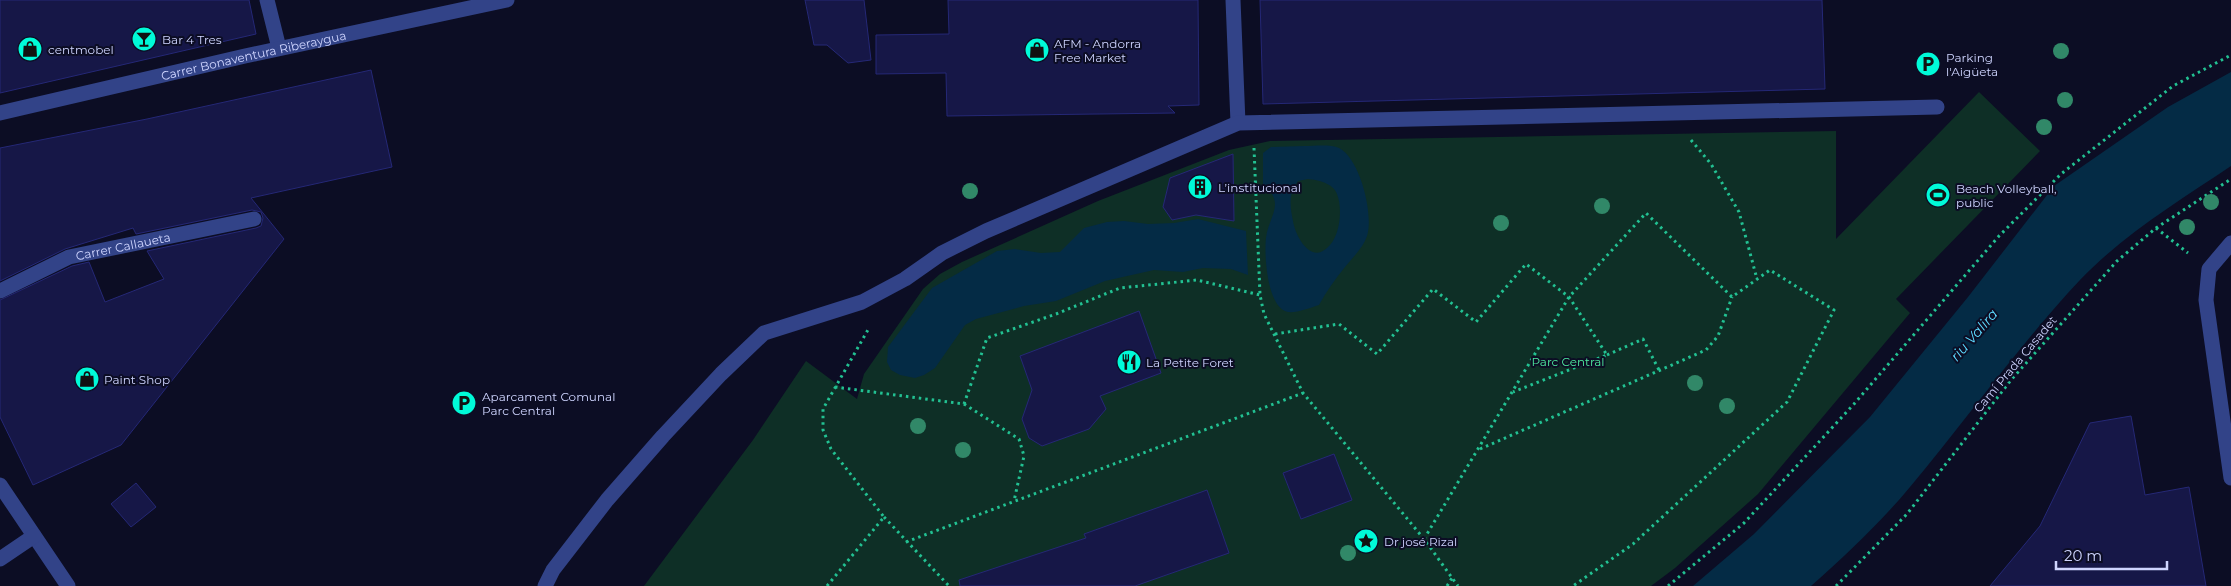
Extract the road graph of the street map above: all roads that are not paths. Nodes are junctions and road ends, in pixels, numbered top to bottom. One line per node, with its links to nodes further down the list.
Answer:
1 (267, 0): 4 (street)
2 (507, 0): 4 (street, Carrer Bonaventura Riberaygua)
3 (1233, 0): 7 (street)
4 (278, 48): 6 (street, Carrer Bonaventura Riberaygua)
5 (1937, 107): 7 (street)
6 (0, 112)
7 (1246, 123): 16 (street)
8 (254, 219): 10 (street, Carrer Callaueta)
9 (2231, 242): 11 (street)
10 (0, 291)
11 (2231, 478)
12 (0, 485): 13 (street)
13 (34, 536): 14 (street); 15 (street)
14 (0, 559)
15 (68, 586)
16 (545, 586)

